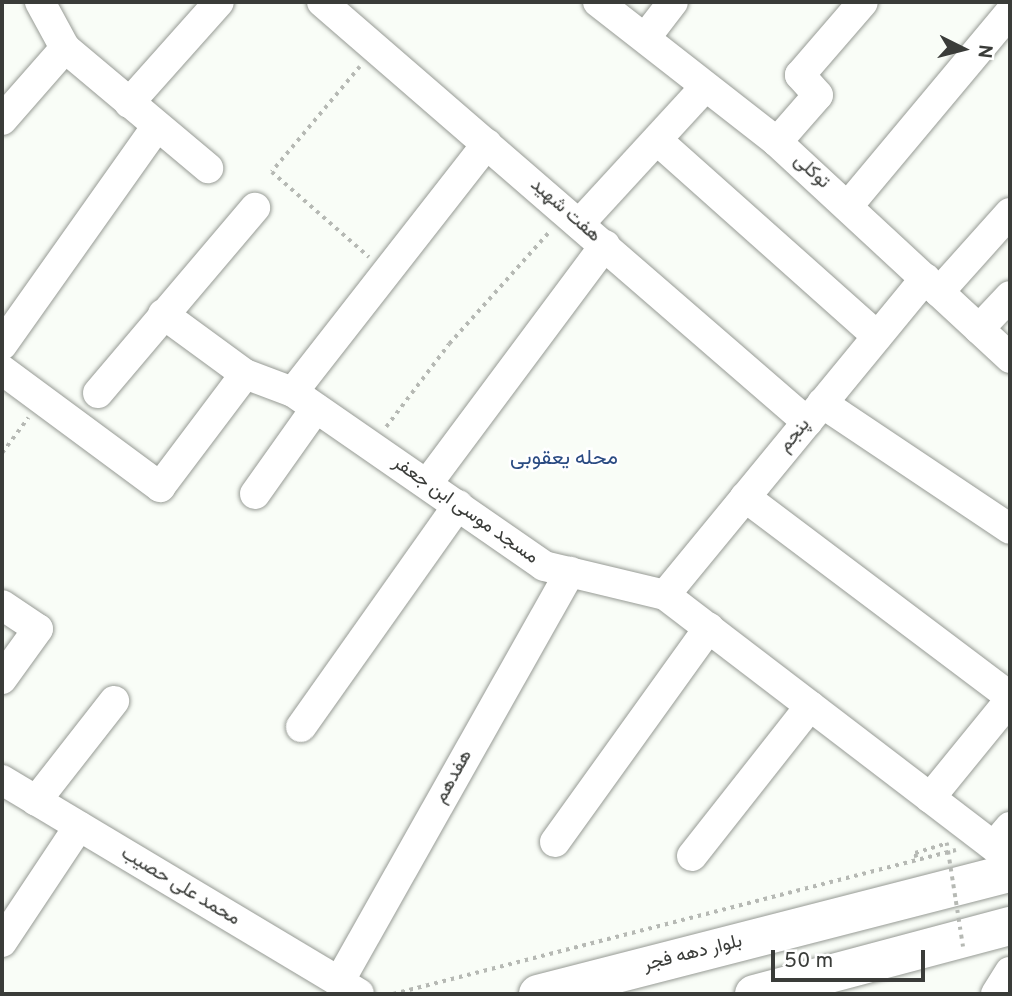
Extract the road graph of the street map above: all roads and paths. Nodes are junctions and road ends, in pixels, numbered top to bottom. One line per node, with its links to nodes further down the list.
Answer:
1 (40, 2): 9 (street)
2 (322, 2): 10 (street, هفت شهید)
3 (598, 2): 8 (street, توکلی)
4 (673, 2): 8 (street)
5 (863, 2): 16 (street)
6 (206, 7): 12 (street)
7 (1010, 12): 19 (street)
8 (646, 37): 11 (street, توکلی)
9 (65, 48): 12 (street); 13 (street)
10 (376, 48): 17 (street, هفت شهید); 24 (path)
11 (705, 87): 15 (street); 16 (street, توکلی)
12 (129, 103): 14 (street)
13 (2, 120)
14 (158, 126): 18 (street); 30 (street)
15 (657, 140): 22 (street); 29 (street)
16 (778, 142): 19 (street, توکلی)
17 (487, 144): 22 (street, هفت شهید); 24 (street)
18 (208, 169)
19 (848, 206): 25 (street, توکلی)
20 (255, 208): 27 (street)
21 (1010, 213): 25 (street, پنجم)
22 (572, 218): 23 (street, هفت شهید); 38 (path)
23 (605, 246): 37 (street, هفت شهید); 40 (street)
24 (387, 272): 36 (street)
25 (932, 285): 28 (street, توکلی); 29 (street, پنجم)
26 (1010, 296): 28 (street)
27 (163, 314): 33 (street, مسجد موسی ابن جعفر); 34 (street)
28 (979, 329): 31 (street, توکلی)
29 (877, 336): 37 (street, پنجم)
30 (2, 345)
31 (1010, 358)
32 (2, 370): 35 (street)
33 (245, 374): 35 (street); 36 (street, مسجد موسی ابن جعفر)
34 (98, 393)
35 (42, 400): 39 (path)
36 (304, 400): 38 (street, مسجد موسی ابن جعفر); 41 (street)
37 (814, 413): 42 (street, پنجم); 44 (street, هفت شهید)
38 (372, 446): 40 (street, مسجد موسی ابن جعفر)
39 (2, 453)
40 (427, 484): 43 (street, مسجد موسی ابن جعفر)
41 (255, 494)
42 (745, 497): 46 (street, پنجم); 50 (street)
43 (458, 506): 45 (street, مسجد موسی ابن جعفر); 53 (street)
44 (1010, 530)
45 (570, 572): 46 (street, مسجد موسی ابن جعفر); 65 (street, هفدهم)
46 (665, 595): 48 (street, مسجد موسی ابن جعفر)
47 (2, 605): 49 (street)
48 (709, 628): 52 (street, مسجد موسی ابن جعفر); 57 (street)
49 (2, 679)
50 (1010, 699): 55 (street)
51 (114, 701): 54 (street)
52 (810, 706): 55 (street, مسجد موسی ابن جعفر); 59 (street)
53 (301, 727)
54 (13, 794): 56 (street, محمد علی حصیب)
55 (930, 798): 58 (street, مسجد موسی ابن جعفر)
56 (79, 827): 62 (street); 65 (street, محمد علی حصیب)
57 (555, 842)
58 (1003, 850): 60 (path); 68 (main road, بلوار دهه فجر)
59 (692, 856)
60 (916, 858): 63 (path, bridge); 67 (path)
61 (1010, 926): 66 (main road)
62 (2, 942)
63 (964, 952)
64 (1010, 972): 70 (street)
65 (349, 988)
66 (801, 988): 69 (main road)
67 (393, 994)
68 (538, 994)
69 (754, 994)
70 (996, 994)

